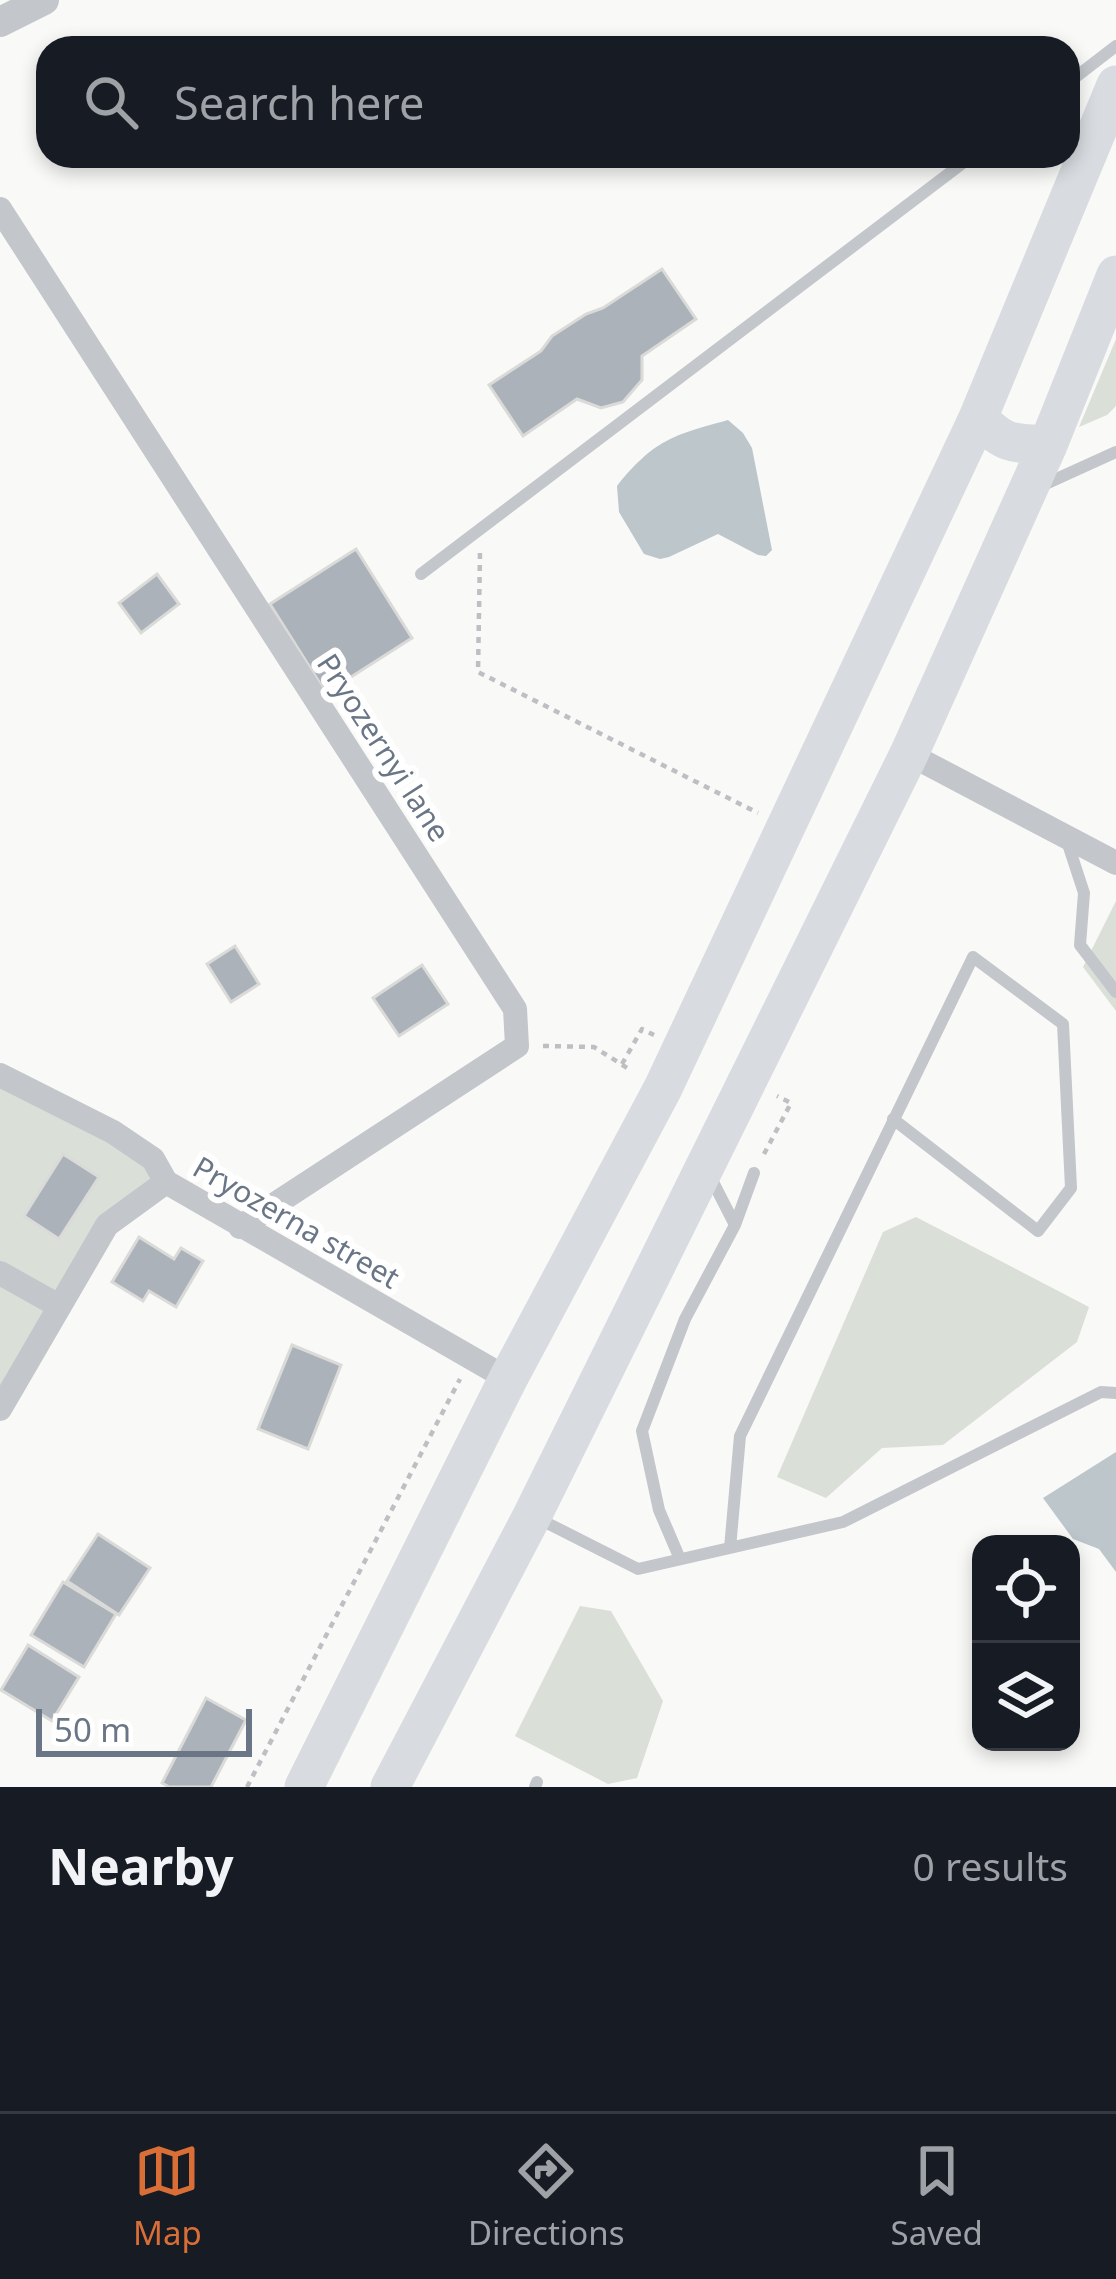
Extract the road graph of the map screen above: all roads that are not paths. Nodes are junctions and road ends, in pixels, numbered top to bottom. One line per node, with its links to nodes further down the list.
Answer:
1 (44, 0): 2 (street)
2 (0, 22)
3 (1116, 46): 4 (lane)
4 (1080, 74)
5 (1116, 85): 9 (main road)
6 (956, 168): 13 (lane)
7 (0, 209): 24 (street, Pryozernyi lane)
8 (1116, 275): 10 (main road)
9 (978, 418): 10 (main road); 27 (main road)
10 (1048, 446): 12 (main road)
11 (1114, 449): 12 (lane)
12 (1027, 493): 14 (main road)
13 (422, 574)
14 (909, 754): 15 (street); 20 (main road)
15 (1066, 836): 16 (street); 17 (lane)
16 (1116, 863)
17 (1116, 992)
18 (0, 1075): 22 (street, Pryozerna street)
19 (893, 1120): 19 (lane); 31 (lane)
20 (705, 1167): 23 (lane); 30 (main road)
21 (754, 1173): 23 (lane)
22 (166, 1182): 24 (street, Pryozerna street); 26 (street)
23 (735, 1225): 32 (lane)
24 (240, 1227): 27 (street, Pryozerna street)
25 (0, 1273): 26 (street)
26 (59, 1306): 29 (street)
27 (508, 1379): 33 (main road)
28 (1116, 1393): 31 (lane)
29 (0, 1409)
30 (532, 1516): 32 (lane); 34 (main road)
31 (730, 1548): 32 (lane)
32 (680, 1559)
33 (304, 1787)
34 (390, 1787)

